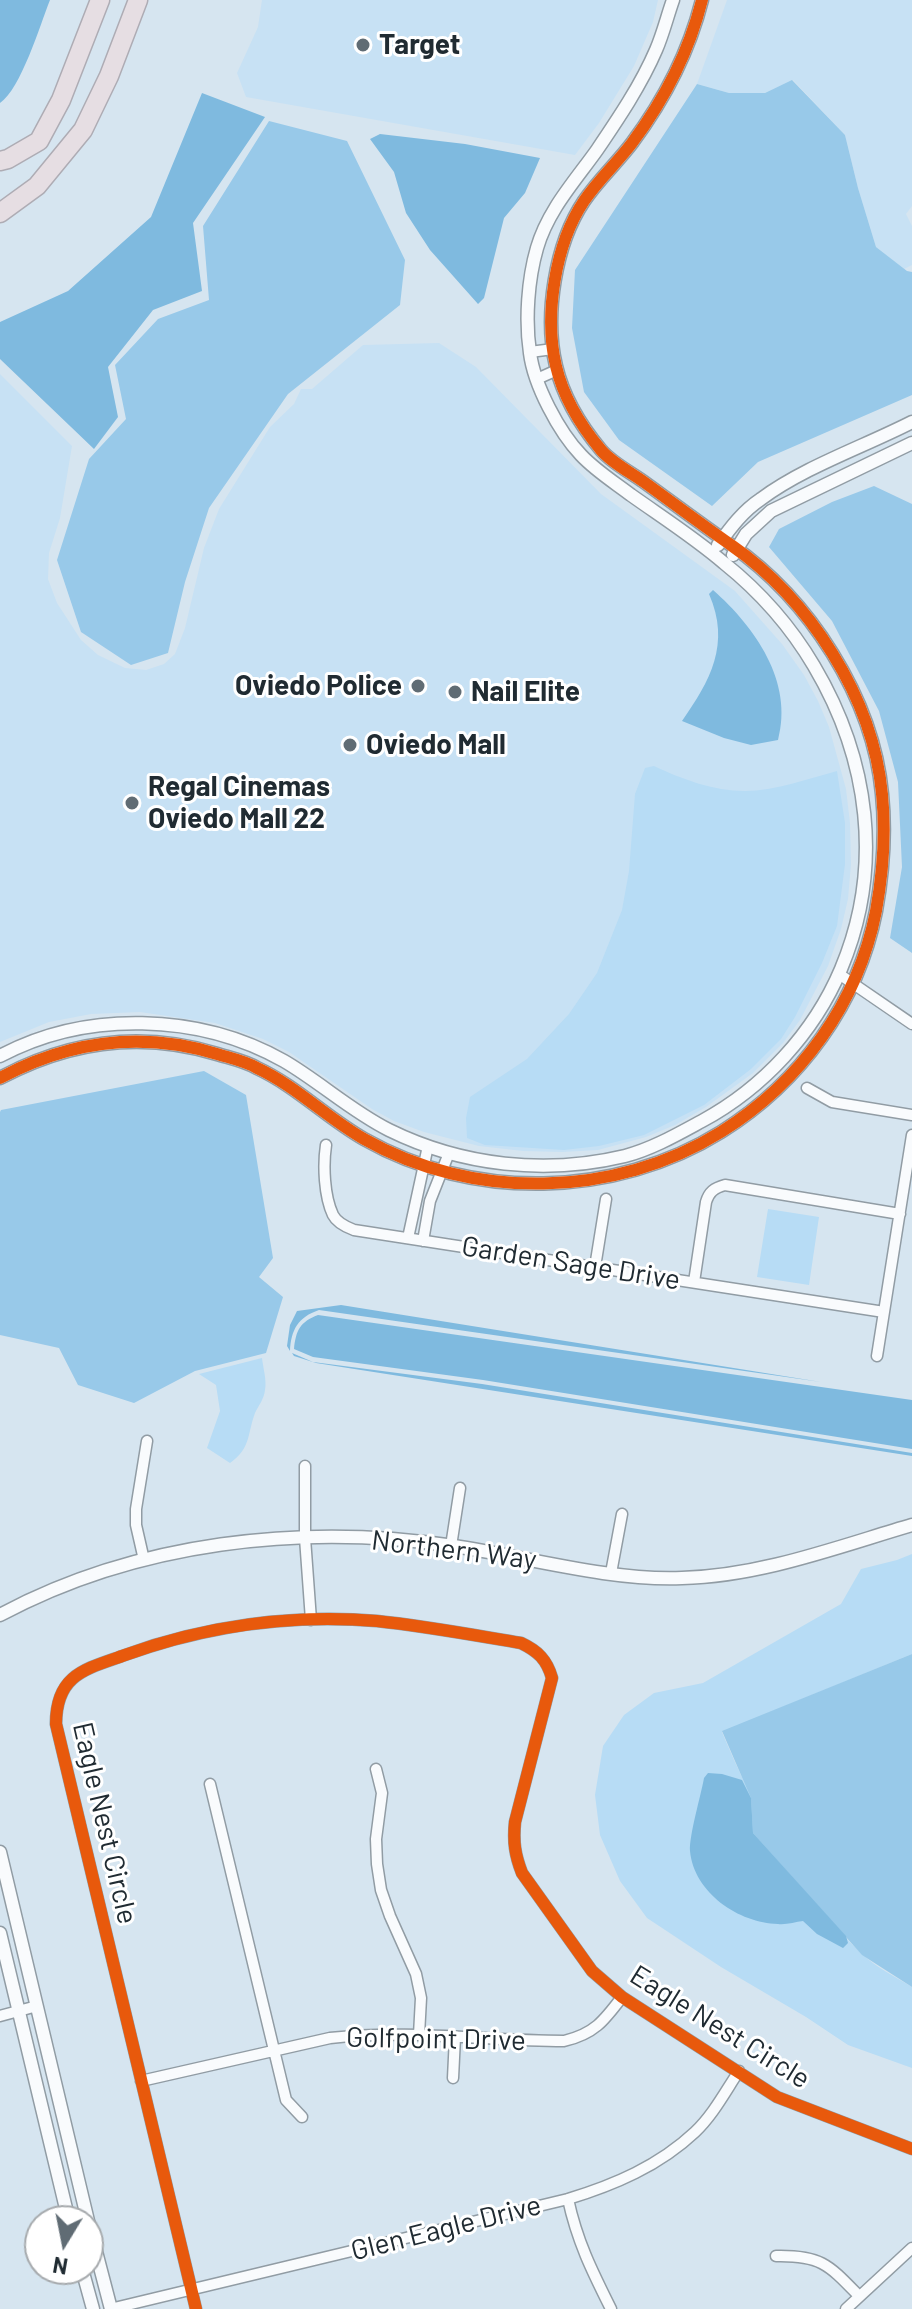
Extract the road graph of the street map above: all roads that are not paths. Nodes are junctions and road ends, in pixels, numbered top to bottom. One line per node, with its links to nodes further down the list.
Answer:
1 (100, 0): 5 (highway)
2 (138, 0): 6 (highway)
3 (673, 0): 8 (street)
4 (702, 0): 7 (street)
5 (0, 161)
6 (0, 213)
7 (553, 349): 8 (street); 9 (street)
8 (530, 352): 10 (street)
9 (557, 370): 10 (street); 13 (street)
10 (537, 379): 15 (street)
11 (912, 422): 13 (street)
12 (912, 443): 14 (street)
13 (722, 539): 14 (street); 15 (street)
14 (737, 549): 16 (street); 18 (street)
15 (712, 554): 16 (street)
16 (727, 564): 17 (street)
17 (839, 974): 18 (street); 27 (street)
18 (854, 984): 19 (street); 29 (street)
19 (912, 1024)
20 (0, 1056): 26 (street)
21 (0, 1078): 28 (street)
22 (807, 1088): 23 (street)
23 (912, 1115)
24 (912, 1135): 33 (street)
25 (326, 1145): 34 (street, Garden Sage Drive)
26 (428, 1146): 27 (street); 28 (street)
27 (449, 1153): 29 (street)
28 (425, 1166): 29 (street); 30 (street)
29 (442, 1171): 32 (street)
30 (416, 1197): 32 (street); 34 (street)
31 (606, 1199): 36 (street)
32 (430, 1201): 35 (street)
33 (900, 1214): 37 (street); 38 (street)
34 (408, 1238): 35 (street, Garden Sage Drive)
35 (423, 1241): 36 (street, Garden Sage Drive)
36 (595, 1267): 37 (street, Garden Sage Drive)
37 (694, 1282): 38 (street, Garden Sage Drive)
38 (884, 1312): 39 (street)
39 (877, 1356)
40 (147, 1441): 47 (street)
41 (305, 1466): 45 (street)
42 (460, 1488): 46 (street)
43 (622, 1514): 48 (street)
44 (912, 1525): 48 (street, Northern Way)
45 (305, 1538): 46 (street, Northern Way); 47 (street, Northern Way); 50 (street)
46 (451, 1546): 48 (street, Northern Way)
47 (144, 1560): 49 (street, Northern Way)
48 (611, 1573)
49 (1, 1611)
50 (311, 1620): 55 (street, Eagle Nest Circle); 64 (street, Eagle Nest Circle)
51 (376, 1769): 59 (street)
52 (210, 1784): 61 (street)
53 (1, 1860): 56 (street)
54 (0, 1933): 57 (street)
55 (622, 1997): 60 (street, Golfpoint Drive); 62 (street, Eagle Nest Circle)
56 (37, 2006): 57 (street); 69 (street)
57 (17, 2012): 58 (street); 68 (street)
58 (0, 2016)
59 (419, 2035): 60 (street, Golfpoint Drive); 61 (street, Golfpoint Drive)
60 (455, 2037): 63 (street)
61 (276, 2051): 64 (street, Golfpoint Drive); 65 (street)
62 (739, 2071): 66 (street, Eagle Nest Circle); 67 (street, Glen Eagle Drive)
63 (453, 2078)
64 (141, 2081): 74 (street, Eagle Nest Circle)
65 (302, 2117)
66 (912, 2149)
67 (568, 2199): 74 (street, Glen Eagle Drive); 79 (street)
68 (65, 2205)
69 (84, 2205)
70 (912, 2248): 75 (street)
71 (776, 2256): 75 (street)
72 (104, 2282): 77 (street)
73 (86, 2285): 76 (street)
74 (191, 2289): 77 (street, Glen Eagle Drive); 78 (street, Eagle Nest Circle)
75 (859, 2296): 80 (street)
76 (93, 2309)
77 (111, 2309)
78 (196, 2309)
79 (611, 2309)
80 (846, 2309)

